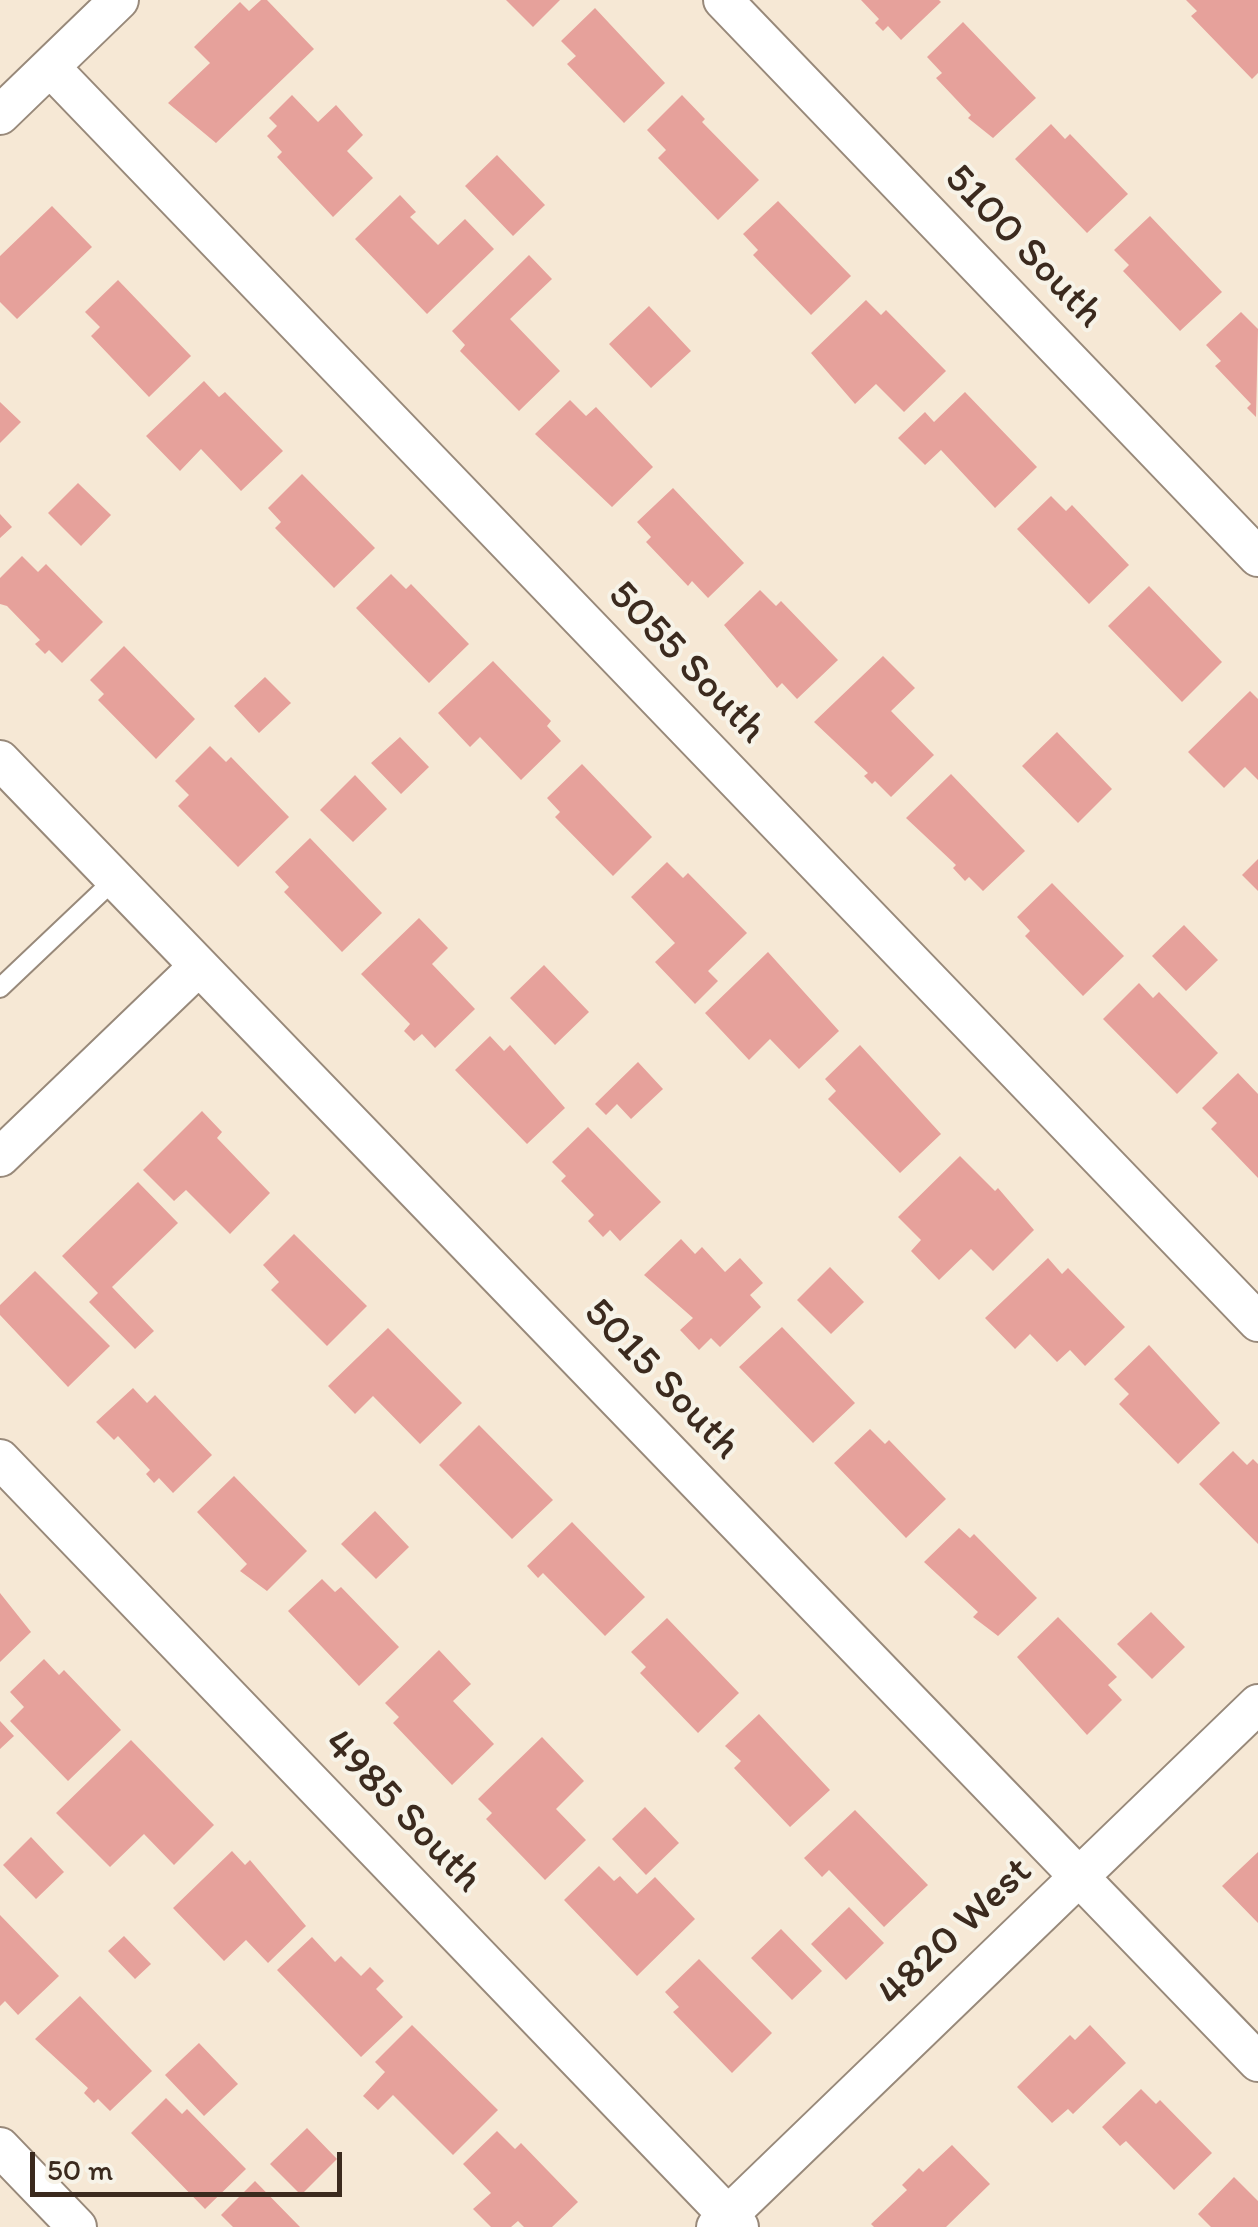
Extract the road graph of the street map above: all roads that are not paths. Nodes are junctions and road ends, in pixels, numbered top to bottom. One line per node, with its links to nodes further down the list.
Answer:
1 (119, 0): 3 (street)
2 (723, 0): 5 (street, 5100 South)
3 (50, 66): 4 (street); 11 (street, 5055 South)
4 (0, 115)
5 (1258, 557)
6 (0, 760): 7 (street, 5015 South)
7 (115, 879): 8 (street, 5015 South); 9 (lane)
8 (198, 966): 10 (street); 14 (street, 5015 South)
9 (0, 988)
10 (0, 1157)
11 (1258, 1322)
12 (0, 1459): 17 (street, 4985 South)
13 (1258, 1704): 14 (street, 4820 West)
14 (1079, 1876): 15 (street, 5015 South); 17 (street, 4820 West)
15 (1258, 2062)
16 (0, 2147): 18 (street)
17 (728, 2223)
18 (77, 2227)

